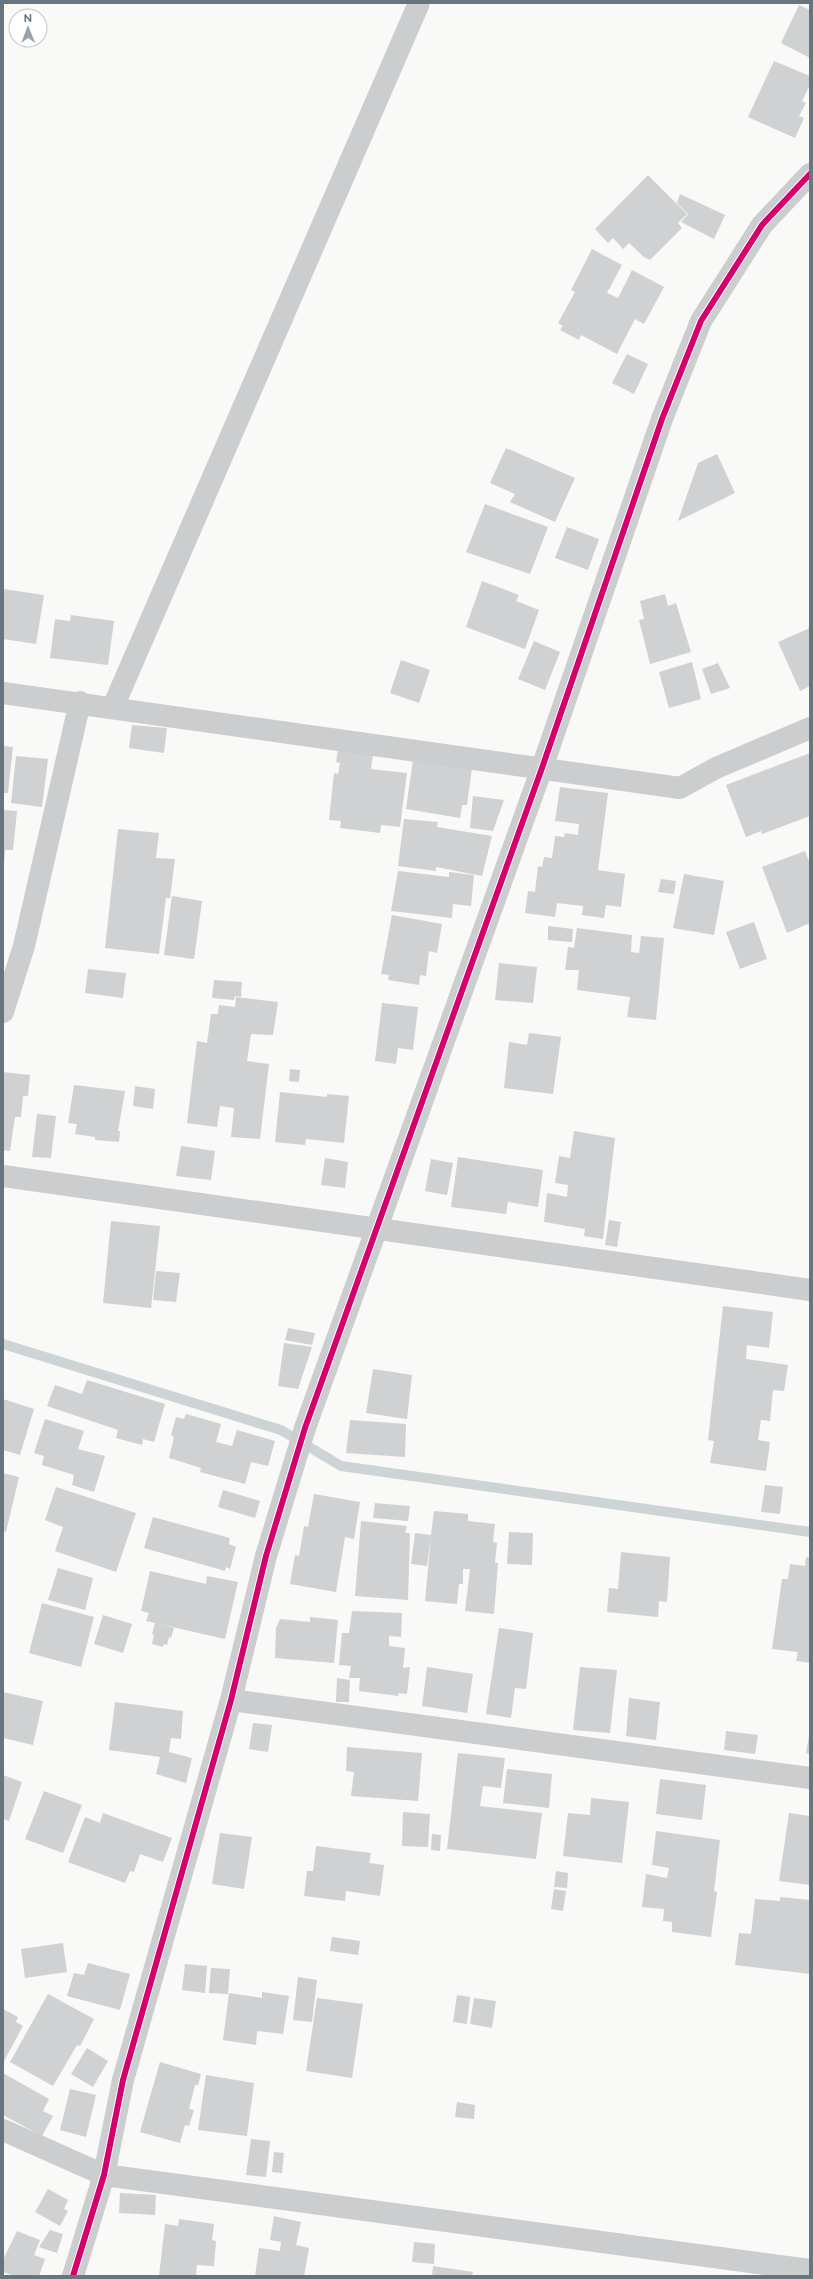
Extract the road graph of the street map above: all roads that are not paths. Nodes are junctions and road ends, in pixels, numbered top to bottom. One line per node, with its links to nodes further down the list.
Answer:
1 (419, 3): 5 (street)
2 (810, 174): 7 (street)
3 (3, 693): 4 (street)
4 (80, 702): 5 (street); 8 (street)
5 (113, 707): 7 (street)
6 (810, 728): 7 (street)
7 (542, 768): 10 (street)
8 (3, 1012)
9 (3, 1176): 10 (street)
10 (375, 1230): 11 (street); 12 (street)
11 (810, 1290)
12 (231, 1700): 13 (street); 15 (street)
13 (810, 1778)
14 (3, 2130): 15 (street)
15 (104, 2175): 16 (street); 17 (street)
16 (810, 2270)
17 (73, 2276)

